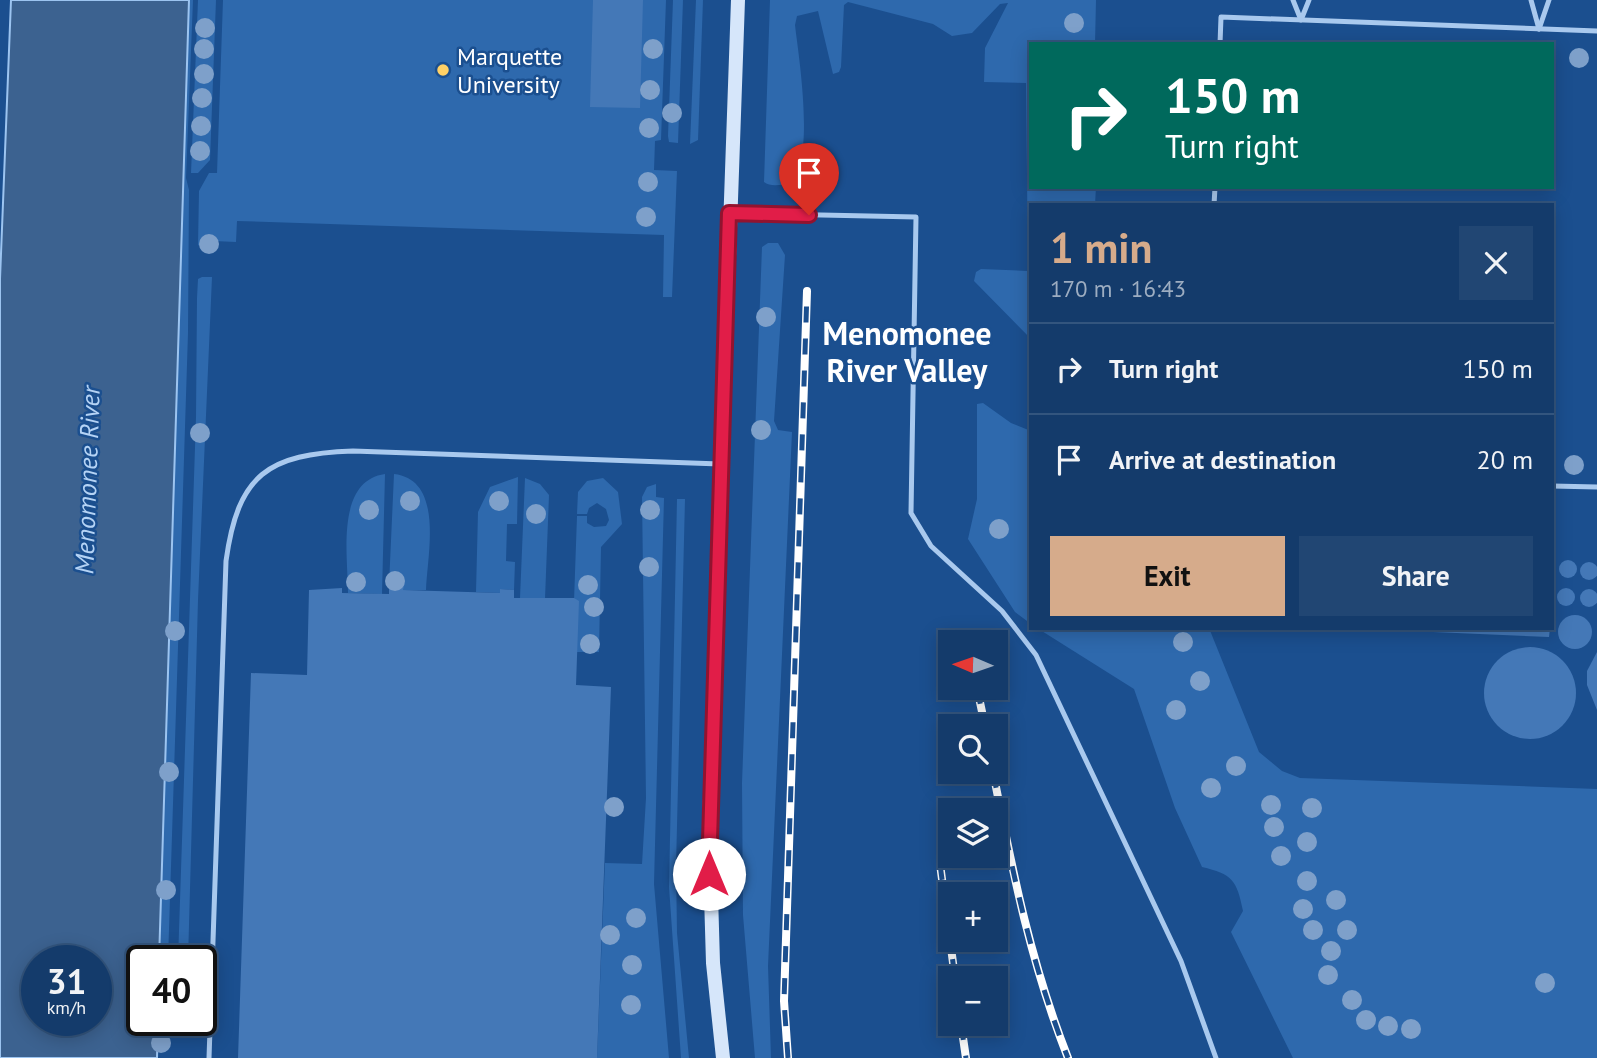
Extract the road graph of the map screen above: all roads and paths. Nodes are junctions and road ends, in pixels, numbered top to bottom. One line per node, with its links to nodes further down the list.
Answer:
1 (738, 0): 10 (street)
2 (1293, 0): 6 (lane)
3 (1309, 0): 6 (lane)
4 (1531, 0): 7 (lane)
5 (1549, 0): 7 (lane)
6 (1301, 20): 7 (lane); 9 (lane)
7 (1539, 29): 8 (lane)
8 (1597, 31)
9 (1220, 42)
10 (729, 213): 11 (street); 16 (lane)
11 (722, 464): 14 (lane); 15 (street)
12 (1554, 486): 13 (lane)
13 (1597, 487)
14 (209, 1058)
15 (723, 1058)
16 (1216, 1058)

